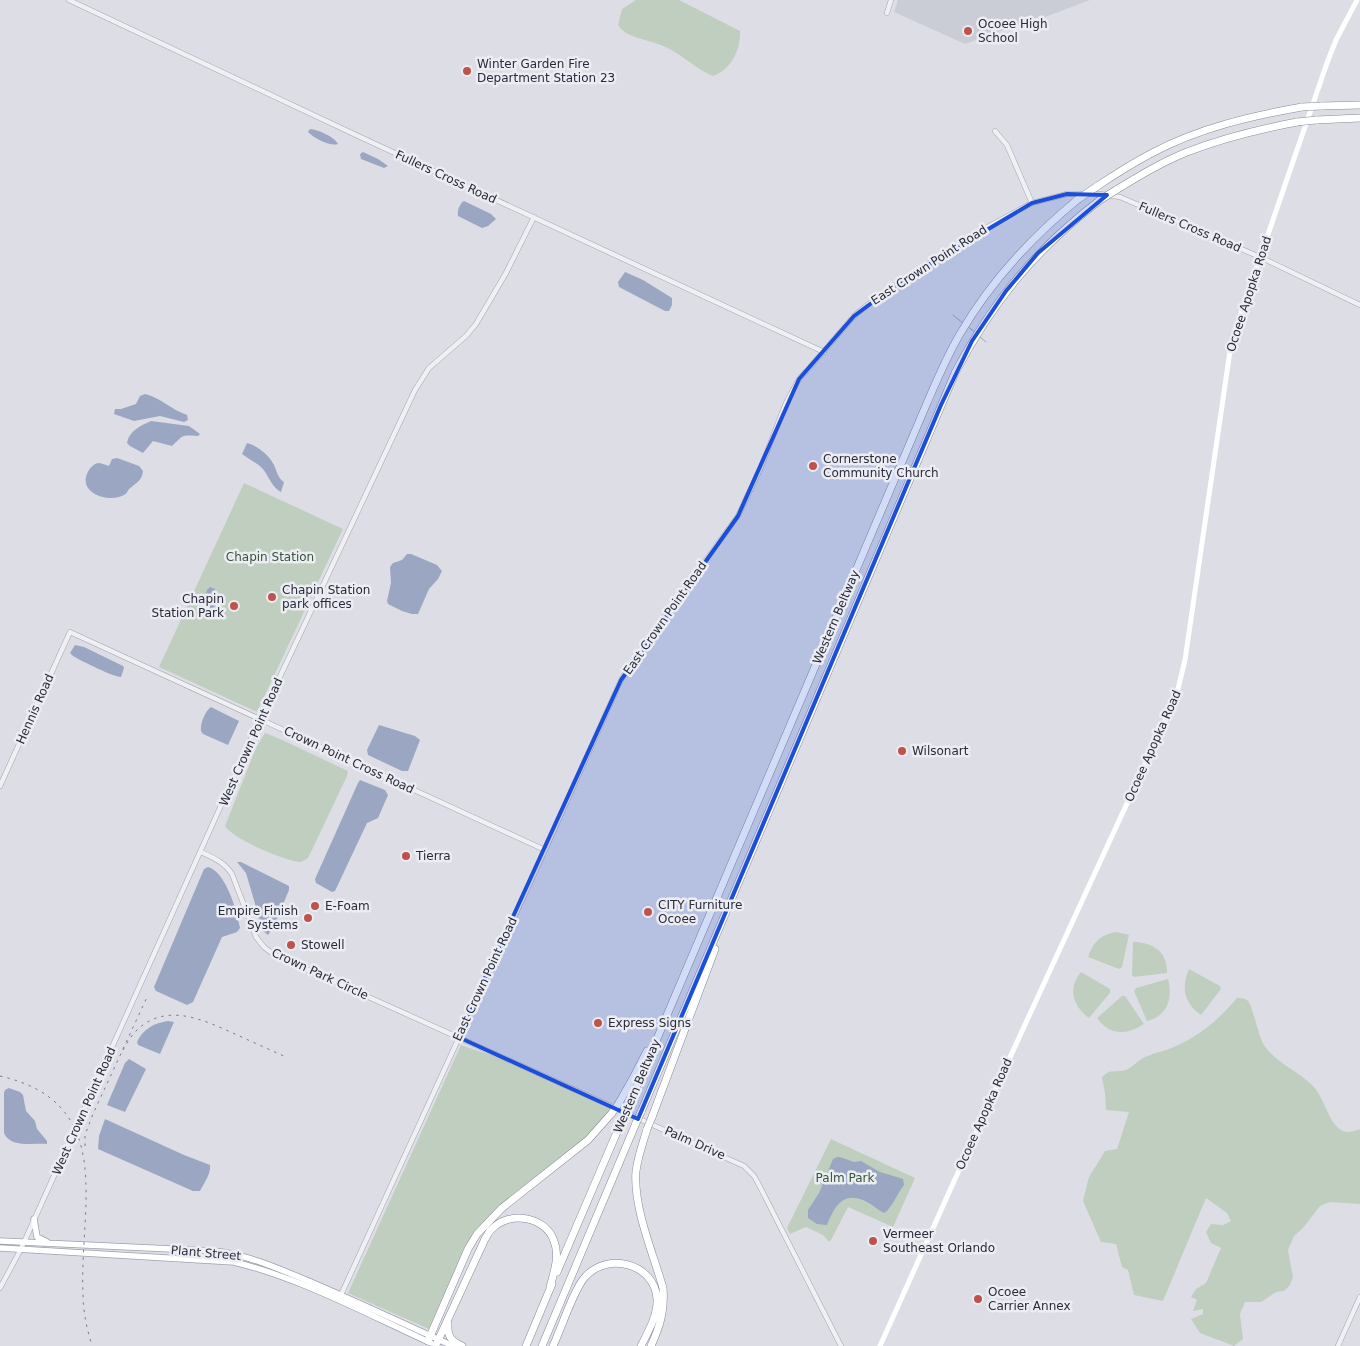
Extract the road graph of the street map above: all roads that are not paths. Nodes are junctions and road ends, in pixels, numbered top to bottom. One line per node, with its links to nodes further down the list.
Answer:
1 (69, 0): 10 (street, Fullers Cross Road)
2 (891, 0): 4 (street)
3 (1357, 0): 11 (main road, Ocoee Apopka Road)
4 (887, 14)
5 (1360, 105): 20 (highway, Western Beltway, bridge)
6 (1360, 118): 8 (highway, Western Beltway, bridge)
7 (995, 131): 9 (street)
8 (1100, 197): 9 (street, East Crown Point Road); 11 (street, Fullers Cross Road); 18 (highway, Western Beltway)
9 (1032, 203): 13 (street, East Crown Point Road)
10 (534, 217): 13 (street, Fullers Cross Road); 15 (street, West Crown Point Road)
11 (1260, 257): 12 (street, Fullers Cross Road); 46 (main road, Ocoee Apopka Road)
12 (1360, 306)
13 (824, 352): 17 (street, East Crown Point Road)
14 (70, 632): 15 (street, Crown Point Cross Road); 16 (street, Hennis Road)
15 (260, 719): 17 (street, Crown Point Cross Road); 19 (street, West Crown Point Road)
16 (0, 786)
17 (545, 850): 21 (street, East Crown Point Road)
18 (752, 851): 41 (highway, Western Beltway, bridge); 44 (highway, bridge)
19 (201, 852): 21 (street, Crown Park Circle); 22 (street, West Crown Point Road)
20 (680, 986): 31 (highway, Western Beltway, bridge); 36 (highway, bridge)
21 (458, 1037): 34 (street, East Crown Point Road); 45 (street, Palm Drive)
22 (34, 1219): 24 (main road); 25 (street, West Crown Point Road)
23 (0, 1241): 25 (main road, Plant Street)
24 (57, 1244): 25 (main road, Plant Street); 26 (main road, Plant Street)
25 (23, 1246): 27 (main road, Plant Street); 29 (main road, Plant Street); 32 (street, West Crown Point Road)
26 (125, 1247): 28 (main road, Plant Street); 29 (main road)
27 (0, 1248)
28 (142, 1248): 30 (main road); 34 (main road, Plant Street)
29 (116, 1254): 30 (main road, Plant Street)
30 (131, 1255): 34 (main road, Plant Street)
31 (550, 1287): 35 (highway); 40 (highway, Western Beltway)
32 (0, 1288)
33 (1360, 1297): 47 (street)
34 (340, 1298): 36 (main road, Plant Street)
35 (449, 1316): 37 (highway); 39 (highway)
36 (429, 1339): 37 (main road, Plant Street)
37 (438, 1343): 38 (main road, Plant Street)
38 (453, 1346)
39 (462, 1346)
40 (526, 1346)
41 (542, 1346)
42 (553, 1346): 43 (highway)
43 (641, 1346)
44 (651, 1346)
45 (841, 1346)
46 (880, 1346)
47 (1338, 1346)

